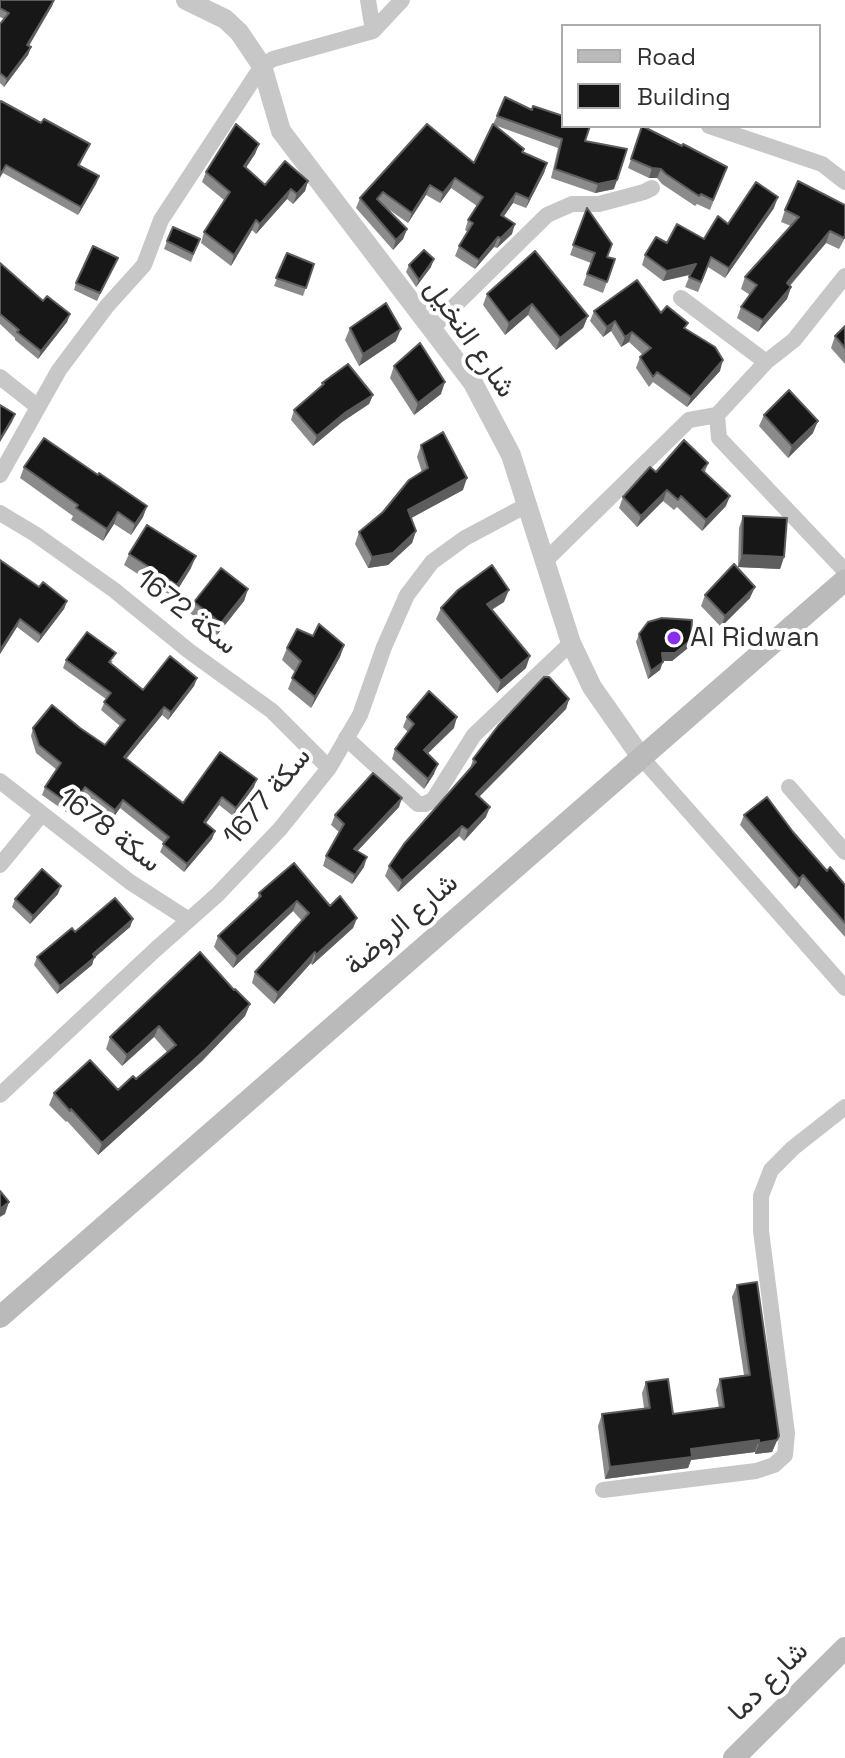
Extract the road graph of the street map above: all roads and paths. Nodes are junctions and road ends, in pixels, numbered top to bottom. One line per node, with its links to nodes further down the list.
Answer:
1 (186, 0): 5 (street, شارع النخيل)
2 (368, 0): 4 (street)
3 (402, 0): 4 (street)
4 (373, 31): 5 (street)
5 (262, 66): 11 (street, شارع النخيل); 14 (street)
6 (715, 128): 7 (street)
7 (845, 182)
8 (652, 188): 11 (street)
9 (845, 276): 12 (street)
10 (681, 298): 12 (street)
11 (431, 329): 17 (street, شارع النخيل)
12 (766, 362): 15 (street)
13 (0, 377): 14 (street)
14 (38, 407): 16 (street)
15 (717, 415): 19 (street); 20 (street)
16 (0, 475)
17 (527, 505): 19 (street, شارع النخيل); 23 (street, سكة 1677)
18 (0, 513): 25 (street, سكة 1672)
19 (545, 561): 22 (street, شارع النخيل)
20 (845, 571)
21 (845, 580): 24 (main road, شارع الروضة)
22 (571, 643): 23 (street); 24 (street, شارع النخيل)
23 (346, 738): 25 (street, سكة 1677)
24 (641, 757): 32 (street); 35 (main road, شارع الروضة)
25 (329, 768): 31 (street, سكة 1677)
26 (0, 781): 28 (street, سكة 1678)
27 (789, 787): 29 (street)
28 (42, 814): 30 (street); 31 (street, سكة 1678)
29 (845, 852)
30 (0, 865)
31 (189, 920): 33 (street, سكة 1677)
32 (845, 988)
33 (0, 1095)
34 (845, 1107): 36 (street)
35 (0, 1317)
36 (603, 1490)
37 (845, 1648): 38 (main road, شارع دما)
38 (734, 1758)

